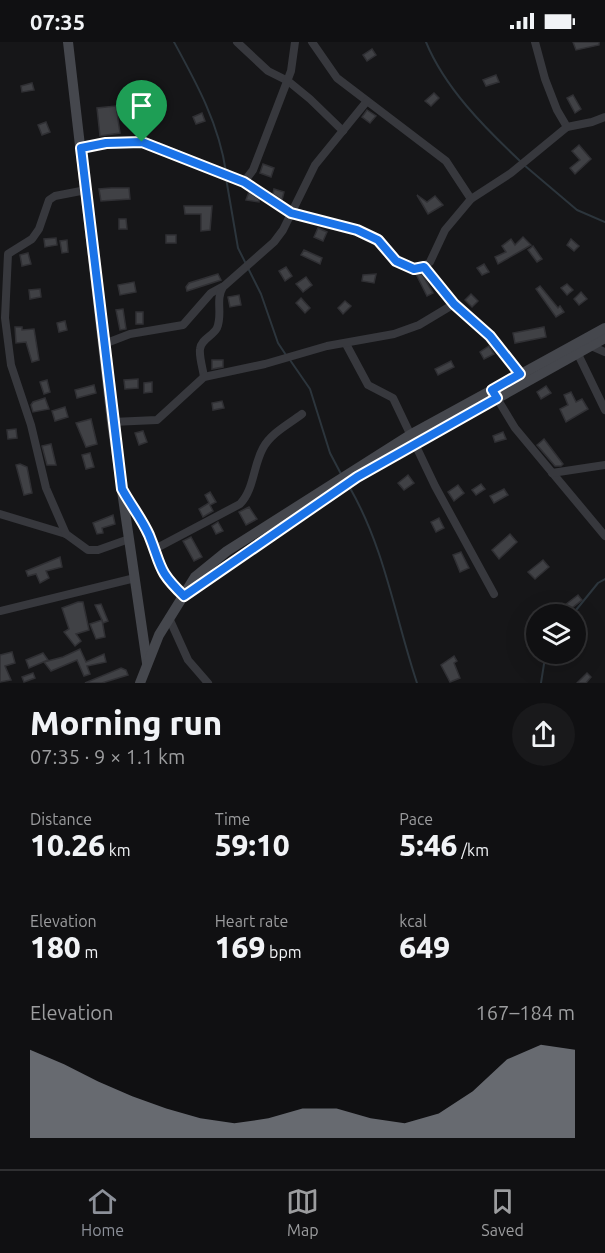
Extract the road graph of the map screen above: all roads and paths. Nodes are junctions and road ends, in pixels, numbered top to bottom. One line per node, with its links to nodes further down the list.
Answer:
1 (68, 42): 11 (street)
2 (237, 42): 6 (street)
3 (294, 42): 6 (street)
4 (312, 42): 7 (street)
5 (535, 42): 9 (street)
6 (288, 81): 10 (street); 12 (street)
7 (367, 101): 10 (street); 14 (street)
8 (605, 117): 9 (street)
9 (567, 127): 14 (street)
10 (343, 131): 15 (street)
11 (81, 148): 12 (street); 13 (street)
12 (244, 182): 15 (street)
13 (86, 190): 21 (street); 36 (street)
14 (471, 199): 16 (street)
15 (291, 213): 16 (street); 17 (street)
16 (424, 267): 18 (street)
17 (223, 286): 21 (street); 26 (street)
18 (454, 304): 22 (street); 25 (street)
19 (605, 328): 23 (street)
20 (605, 338): 23 (street)
21 (104, 344): 30 (street)
22 (346, 344): 26 (street); 31 (street)
23 (582, 347): 24 (street); 25 (street); 27 (street); 28 (street)
24 (605, 352)
25 (520, 374): 27 (street)
26 (204, 377): 30 (street)
27 (494, 394): 31 (street); 33 (street)
28 (605, 410)
29 (302, 414): 39 (street)
30 (112, 422): 34 (street)
31 (412, 440): 41 (street); 42 (street)
32 (605, 465): 33 (street)
33 (552, 473): 37 (street)
34 (122, 489): 38 (street); 39 (street)
35 (0, 514): 36 (street)
36 (66, 534): 38 (street)
37 (605, 536)
38 (129, 539): 40 (street)
39 (153, 550): 42 (street)
40 (135, 578): 43 (street); 45 (street)
41 (495, 594)
42 (184, 596): 44 (street)
43 (0, 611)
44 (169, 618): 45 (street); 47 (street)
45 (147, 663): 46 (street)
46 (140, 683)
47 (208, 683)

